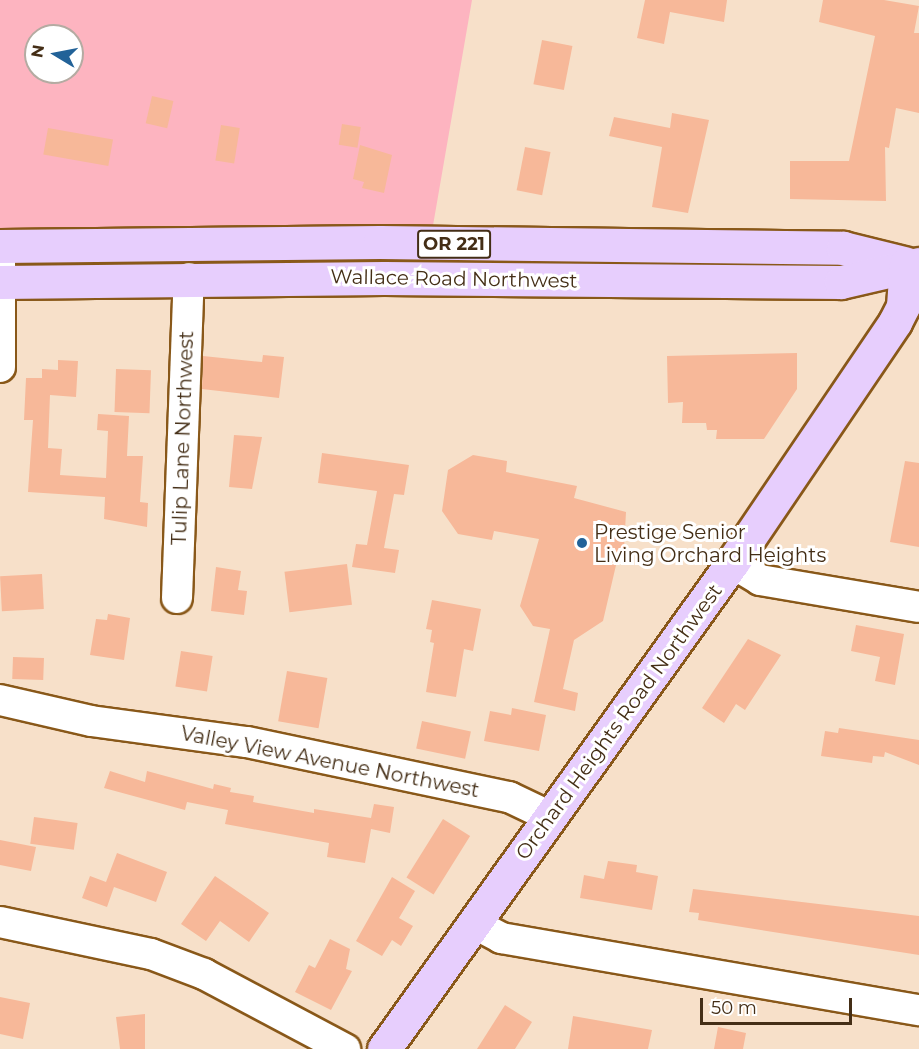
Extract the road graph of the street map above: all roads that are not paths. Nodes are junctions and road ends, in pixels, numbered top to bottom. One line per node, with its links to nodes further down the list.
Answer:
1 (0, 248): 2 (main road, Wallace Road Northwest / OR 221); 4 (street)
2 (913, 264): 3 (main road, Wallace Road Northwest / OR 221); 6 (main road, Orchard Heights Road Northwest)
3 (189, 278): 4 (main road, Wallace Road Northwest / OR 221); 7 (street, Tulip Lane Northwest)
4 (1, 282): 5 (street)
5 (0, 367)
6 (732, 563): 8 (street); 10 (main road, Orchard Heights Road Northwest)
7 (177, 598)
8 (919, 607)
9 (0, 700): 10 (street, Valley View Avenue Northwest)
10 (551, 817): 12 (main road, Orchard Heights Road Northwest)
11 (0, 922): 14 (street)
12 (475, 924): 13 (street); 15 (main road, Orchard Heights Road Northwest)
13 (919, 1010)
14 (345, 1049)
15 (384, 1049)

